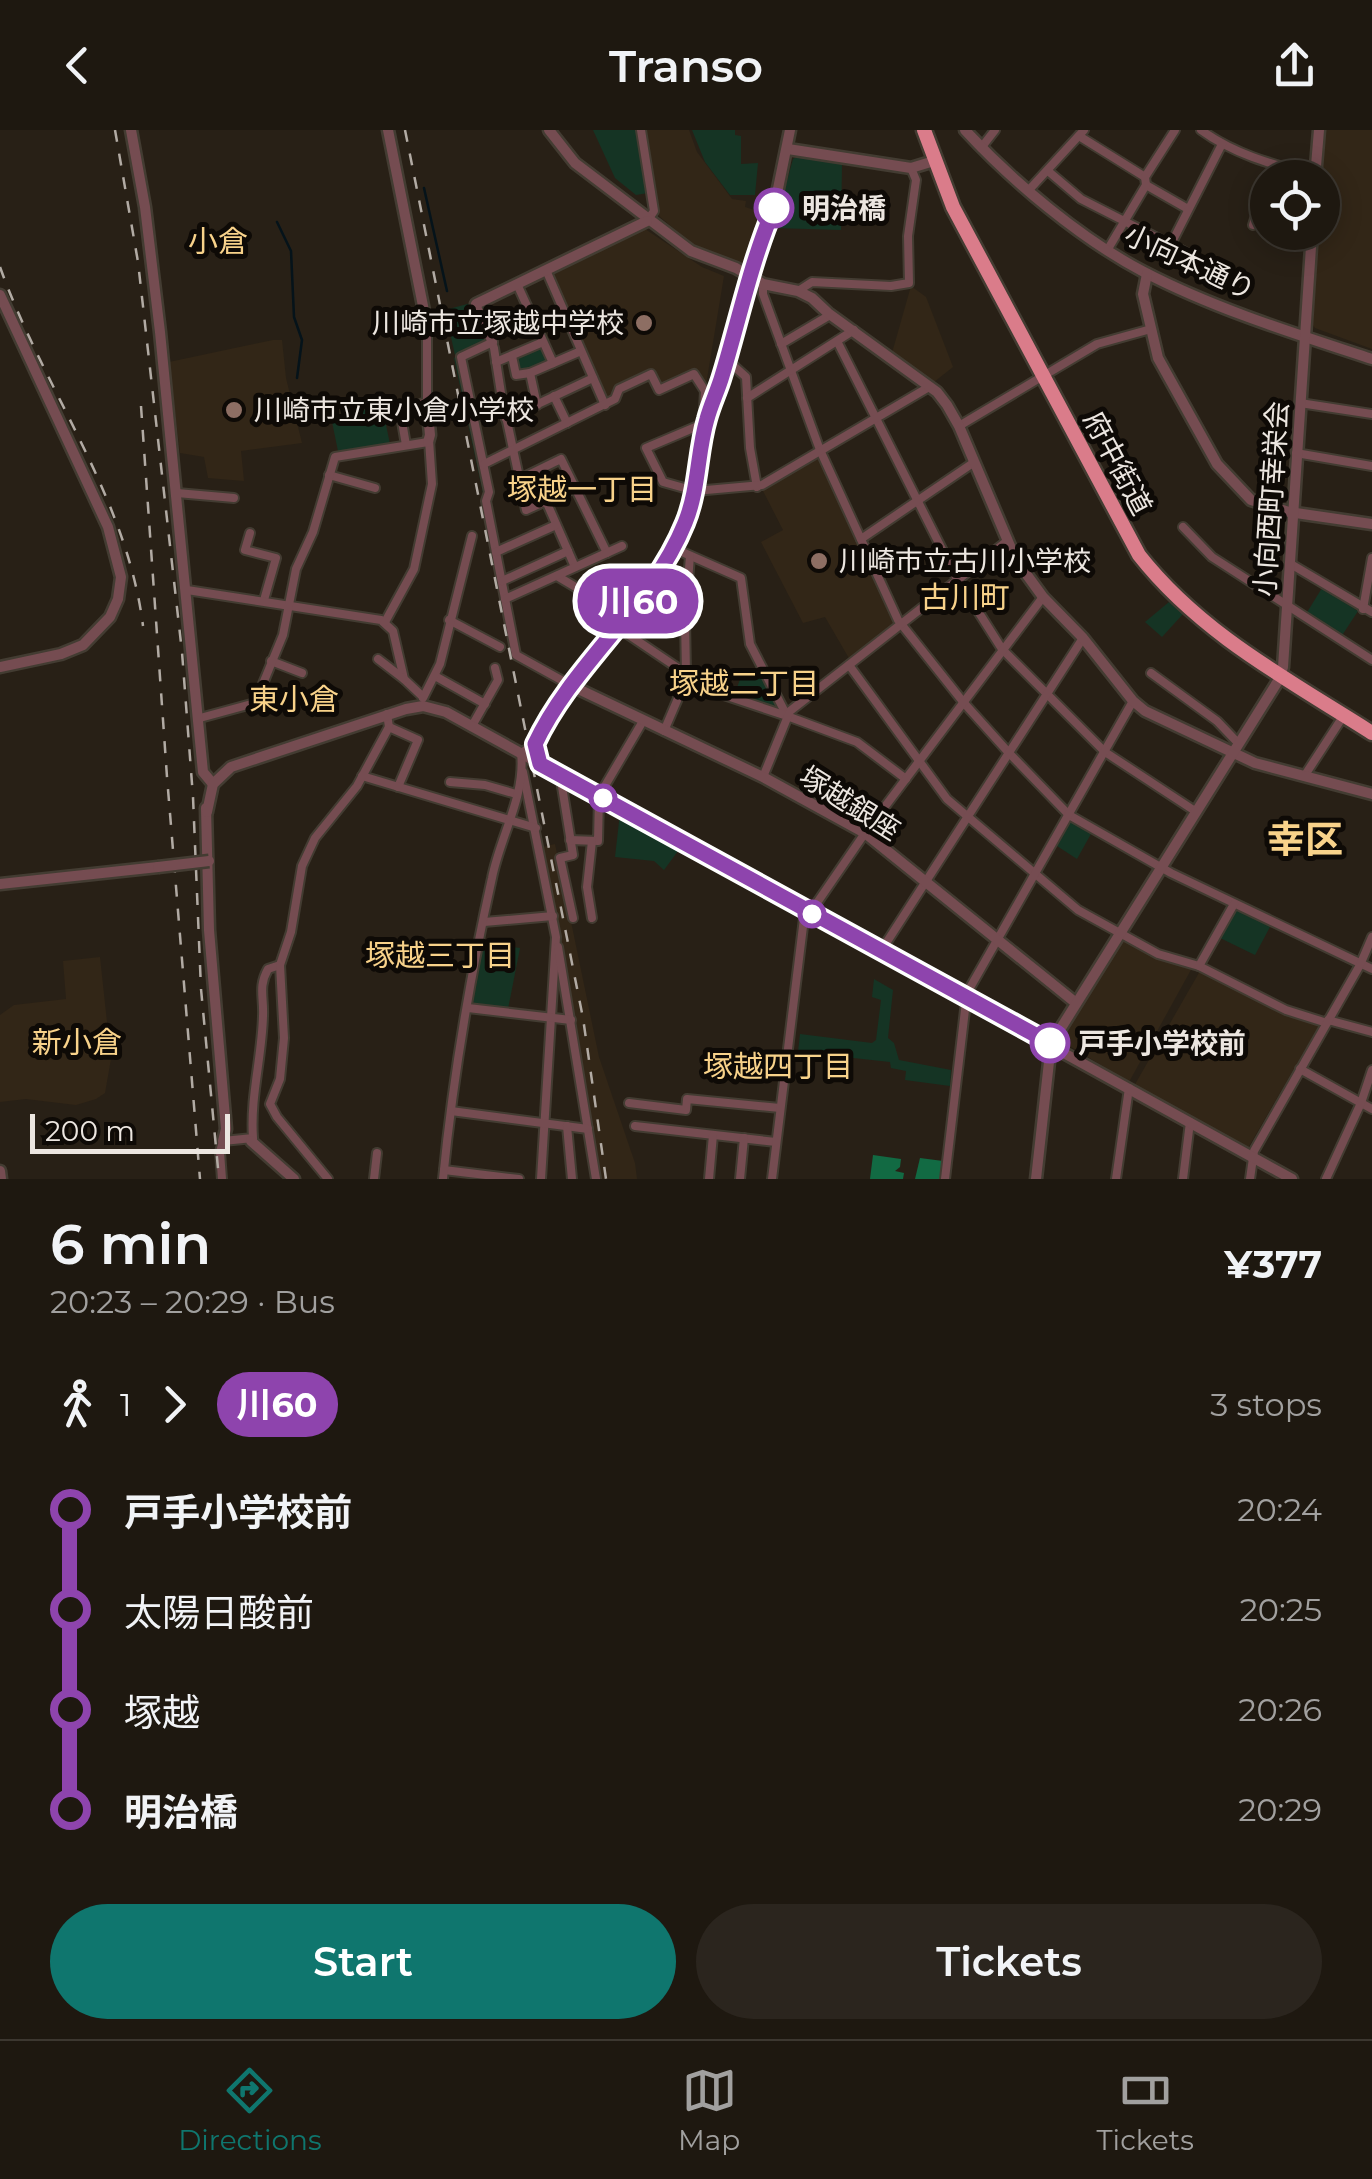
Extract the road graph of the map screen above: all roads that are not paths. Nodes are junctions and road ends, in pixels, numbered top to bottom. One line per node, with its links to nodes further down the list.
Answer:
1 (131, 130): 86 (street)
2 (388, 130): 41 (street)
3 (549, 130): 25 (street)
4 (641, 130): 25 (street)
5 (790, 130): 15 (street)
6 (924, 130): 19 (highway, 府中街道)
7 (932, 130): 57 (highway, 府中街道)
8 (965, 130): 16 (street, 小向本通り)
9 (995, 130): 16 (street)
10 (1175, 130): 22 (street)
11 (1201, 130): 14 (street)
12 (1318, 130): 18 (street)
13 (1082, 133): 21 (street); 22 (street)
14 (1222, 144): 17 (street); 24 (street)
15 (788, 148): 20 (street); 33 (street)
16 (981, 148): 23 (street, 小向本通り)
17 (1261, 160)
18 (1316, 160)
19 (934, 161): 20 (street); 57 (highway, 府中街道)
20 (911, 168): 36 (street)
21 (1048, 171): 23 (street); 26 (street)
22 (1146, 181): 24 (street); 26 (street)
23 (1028, 191): 28 (street, 小向本通り)
24 (1188, 209): 27 (street)
25 (647, 220): 31 (street); 33 (street)
26 (1125, 222): 27 (street); 28 (street)
27 (1170, 244): 30 (street)
28 (1108, 249): 32 (street, 小向本通り)
29 (1311, 250): 44 (street, 小向西町幸栄会)
30 (1187, 253)
31 (546, 270): 34 (street); 49 (street)
32 (1147, 274): 42 (street); 44 (street, 小向本通り)
33 (751, 277): 35 (street); 51 (street)
34 (517, 284): 38 (street); 39 (street)
35 (762, 284): 36 (street); 48 (street)
36 (798, 291): 40 (street)
37 (0, 296): 128 (street)
38 (476, 304): 45 (street)
39 (530, 314): 45 (street); 47 (street)
40 (830, 315): 43 (street); 48 (street)
41 (428, 326): 62 (street)
42 (1151, 329): 57 (street); 90 (street)
43 (854, 330): 46 (street); 59 (street)
44 (1304, 335): 52 (street, 小向本通り); 63 (street, 小向西町幸栄会)
45 (491, 338): 53 (street); 78 (street)
46 (836, 341): 55 (street); 67 (street)
47 (543, 342): 50 (street); 54 (street)
48 (781, 344): 55 (street)
49 (581, 350): 54 (street); 58 (street)
50 (512, 356): 53 (street); 56 (street)
51 (726, 358): 61 (street); 69 (street)
52 (1372, 359)
53 (496, 362): 68 (street)
54 (554, 363): 56 (street)
55 (790, 370): 61 (street); 75 (street)
56 (530, 373): 64 (street)
57 (1046, 375): 71 (street); 131 (highway, 府中街道)
58 (593, 378): 60 (street); 65 (street)
59 (929, 387): 67 (street); 71 (street)
60 (554, 396): 64 (street); 70 (street)
61 (748, 398): 82 (street)
62 (427, 402): 72 (street); 73 (street)
63 (1300, 403): 66 (street); 76 (street, 小向西町幸栄会)
64 (537, 404): 68 (street)
65 (604, 404): 69 (street); 70 (street)
66 (1372, 414)
67 (874, 418): 75 (street); 89 (street)
68 (506, 419): 74 (street)
69 (706, 419): 85 (street); 85 (street)
70 (567, 423): 74 (street)
71 (959, 426): 77 (street)
72 (428, 441): 73 (street); 119 (street)
73 (406, 445): 80 (street)
74 (514, 450): 78 (street); 81 (street)
75 (820, 450): 82 (street); 96 (street)
76 (1296, 453): 79 (street); 90 (street, 小向西町幸栄会)
77 (973, 462): 89 (street); 97 (street)
78 (484, 464): 101 (street)
79 (1372, 466)
80 (330, 475): 83 (street); 114 (street)
81 (520, 479): 84 (street); 88 (street)
82 (757, 486): 85 (street)
83 (375, 488)
84 (575, 488): 88 (street); 102 (street)
85 (695, 491): 99 (street)
86 (177, 492): 87 (street); 110 (street)
87 (234, 498)
88 (546, 501): 92 (street)
89 (916, 501): 96 (street); 108 (street)
90 (1293, 512): 91 (street); 105 (street, 小向西町幸栄会)
91 (1372, 524)
92 (556, 525): 100 (street); 101 (street)
93 (1184, 527): 115 (street)
94 (250, 533): 113 (street)
95 (472, 536): 118 (street)
96 (861, 539): 120 (street)
97 (1006, 542): 108 (street); 111 (street)
98 (622, 546): 102 (street)
99 (673, 548): 103 (street); 117 (street)
100 (568, 551): 106 (street); 109 (street)
101 (496, 552): 109 (street)
102 (607, 553): 106 (street)
103 (690, 556): 133 (street); 147 (street)
104 (1372, 558): 116 (street)
105 (1289, 563): 115 (street, 小向西町幸栄会); 116 (street)
106 (576, 567): 107 (street)
107 (556, 576): 112 (street); 117 (street)
108 (957, 579): 120 (street); 124 (street)
109 (502, 581): 112 (street)
110 (187, 590): 113 (street); 148 (street)
111 (1043, 596): 122 (street); 124 (street)
112 (505, 599): 138 (street)
113 (264, 600): 114 (street)
114 (288, 604): 119 (street); 127 (street)
115 (1287, 605): 126 (street); 131 (street, 小向西町幸栄会)
116 (1368, 611)
117 (626, 617): 121 (street)
118 (449, 620): 123 (street); 135 (street)
119 (385, 622): 136 (street)
120 (901, 624): 129 (street); 143 (street)
121 (618, 627): 133 (street); 138 (street)
122 (1083, 638): 140 (street); 142 (street)
123 (500, 647)
124 (1002, 649): 140 (street); 143 (street)
125 (378, 659): 136 (street)
126 (1372, 660)
127 (271, 661): 132 (street); 148 (street)
128 (0, 666)
129 (848, 666): 147 (street); 160 (street)
130 (495, 668): 137 (street)
131 (1281, 671): 146 (highway, 府中街道); 150 (highway, 府中街道); 156 (street)
132 (302, 672)
133 (687, 674): 147 (street); 153 (street)
134 (1150, 674): 156 (street)
135 (435, 676): 141 (street); 144 (street)
136 (404, 679): 141 (street)
137 (496, 684): 139 (street); 144 (street)
138 (572, 686): 149 (street, 塚越銀座); 155 (street)
139 (510, 690)
140 (1046, 697): 157 (street); 159 (street)
141 (423, 701): 145 (street); 151 (street)
142 (1133, 701): 156 (street); 157 (street)
143 (964, 703): 159 (street); 160 (street)
144 (484, 704): 151 (street)
145 (387, 714): 152 (street); 170 (street)
146 (1344, 715): 154 (highway, 府中街道); 165 (street)
147 (787, 716): 167 (street); 168 (street)
148 (200, 718): 162 (street)
149 (643, 721): 153 (street, 塚越銀座); 174 (street)
150 (1372, 724)
151 (472, 726): 158 (street)
152 (389, 728): 166 (street); 171 (street)
153 (664, 731): 167 (street, 塚越銀座)
154 (1372, 734)
155 (535, 744): 158 (street); 161 (street)
156 (1235, 747): 165 (street); 175 (street)
157 (1104, 752): 175 (street); 177 (street)
158 (521, 753): 161 (street); 163 (street)
159 (1008, 753): 177 (street); 178 (street)
160 (920, 762): 168 (street); 178 (street)
161 (540, 764): 164 (street)
162 (203, 772): 170 (street); 176 (street)
163 (523, 772): 172 (street); 180 (street)
164 (560, 774): 174 (street); 182 (street)
165 (1305, 775): 173 (street)
166 (362, 776): 171 (street); 203 (street)
167 (762, 777): 181 (street, 塚越銀座)
168 (906, 779): 181 (street)
169 (450, 782): 172 (street)
170 (212, 784): 176 (street)
171 (398, 787): 179 (street)
172 (516, 794): 179 (street)
173 (1372, 794)
174 (599, 796): 183 (street); 192 (street)
175 (1195, 811): 187 (street)
176 (206, 812): 186 (street)
177 (1069, 814): 187 (street); 188 (street)
178 (969, 816): 188 (street); 189 (street)
179 (508, 820): 180 (street); 196 (street)
180 (536, 828): 193 (street)
181 (865, 832): 189 (street, 塚越銀座); 192 (street)
182 (570, 840): 183 (street); 184 (street)
183 (592, 841): 185 (street)
184 (573, 855): 185 (street); 194 (street)
185 (590, 857): 195 (street)
186 (208, 861): 190 (street, bridge); 229 (street)
187 (1160, 867): 191 (street); 197 (street)
188 (1036, 874): 197 (street); 199 (street)
189 (927, 882): 199 (street, 塚越銀座); 201 (street)
190 (0, 884)
191 (1234, 904): 202 (street); 204 (street)
192 (808, 911): 201 (street); 219 (street)
193 (553, 916): 196 (street); 200 (street)
194 (573, 918)
195 (592, 918)
196 (484, 922): 208 (street)
197 (1119, 934): 204 (street); 207 (street)
198 (1372, 936): 202 (street)
199 (998, 940): 206 (street); 207 (street, 塚越銀座)
200 (556, 944): 209 (street); 210 (street)
201 (881, 951): 206 (street)
202 (1360, 964): 205 (street); 211 (street)
203 (280, 965): 230 (street); 239 (street)
204 (1198, 966): 211 (street)
205 (1372, 968)
206 (965, 998): 213 (street); 248 (street)
207 (1076, 1003): 213 (street)
208 (468, 1008): 209 (street); 221 (street)
209 (551, 1018): 210 (street); 223 (street)
210 (571, 1020): 226 (street)
211 (1328, 1021): 212 (street); 214 (street)
212 (1372, 1032)
213 (1051, 1044): 216 (street); 249 (street)
214 (1300, 1069): 218 (street); 233 (street)
215 (1372, 1070): 218 (street)
216 (1128, 1088): 222 (street); 250 (street)
217 (629, 1104): 219 (street)
218 (1361, 1104): 220 (street); 254 (street)
219 (780, 1108): 231 (street)
220 (1372, 1109)
221 (451, 1111): 223 (street); 235 (street)
222 (1190, 1122): 233 (street); 251 (street)
223 (545, 1123): 224 (street); 242 (street)
224 (566, 1126): 226 (street); 243 (street)
225 (635, 1126): 227 (street)
226 (588, 1130): 244 (street)
227 (713, 1135): 228 (street); 245 (street)
228 (744, 1138): 231 (street); 246 (street)
229 (223, 1141): 230 (street); 237 (street)
230 (250, 1141): 238 (street)
231 (776, 1142): 247 (street)
232 (377, 1153): 240 (street)
233 (1253, 1157): 252 (street); 253 (street)
234 (0, 1171): 236 (street)
235 (444, 1174): 241 (street)
236 (2, 1179)
237 (222, 1179)
238 (294, 1179)
239 (328, 1179)
240 (374, 1179)
241 (520, 1179)
242 (541, 1179)
243 (572, 1179)
244 (596, 1179)
245 (708, 1179)
246 (740, 1179)
247 (772, 1179)
248 (945, 1179)
249 (1036, 1179)
250 (1116, 1179)
251 (1183, 1179)
252 (1250, 1179)
253 (1292, 1179)
254 (1326, 1179)

